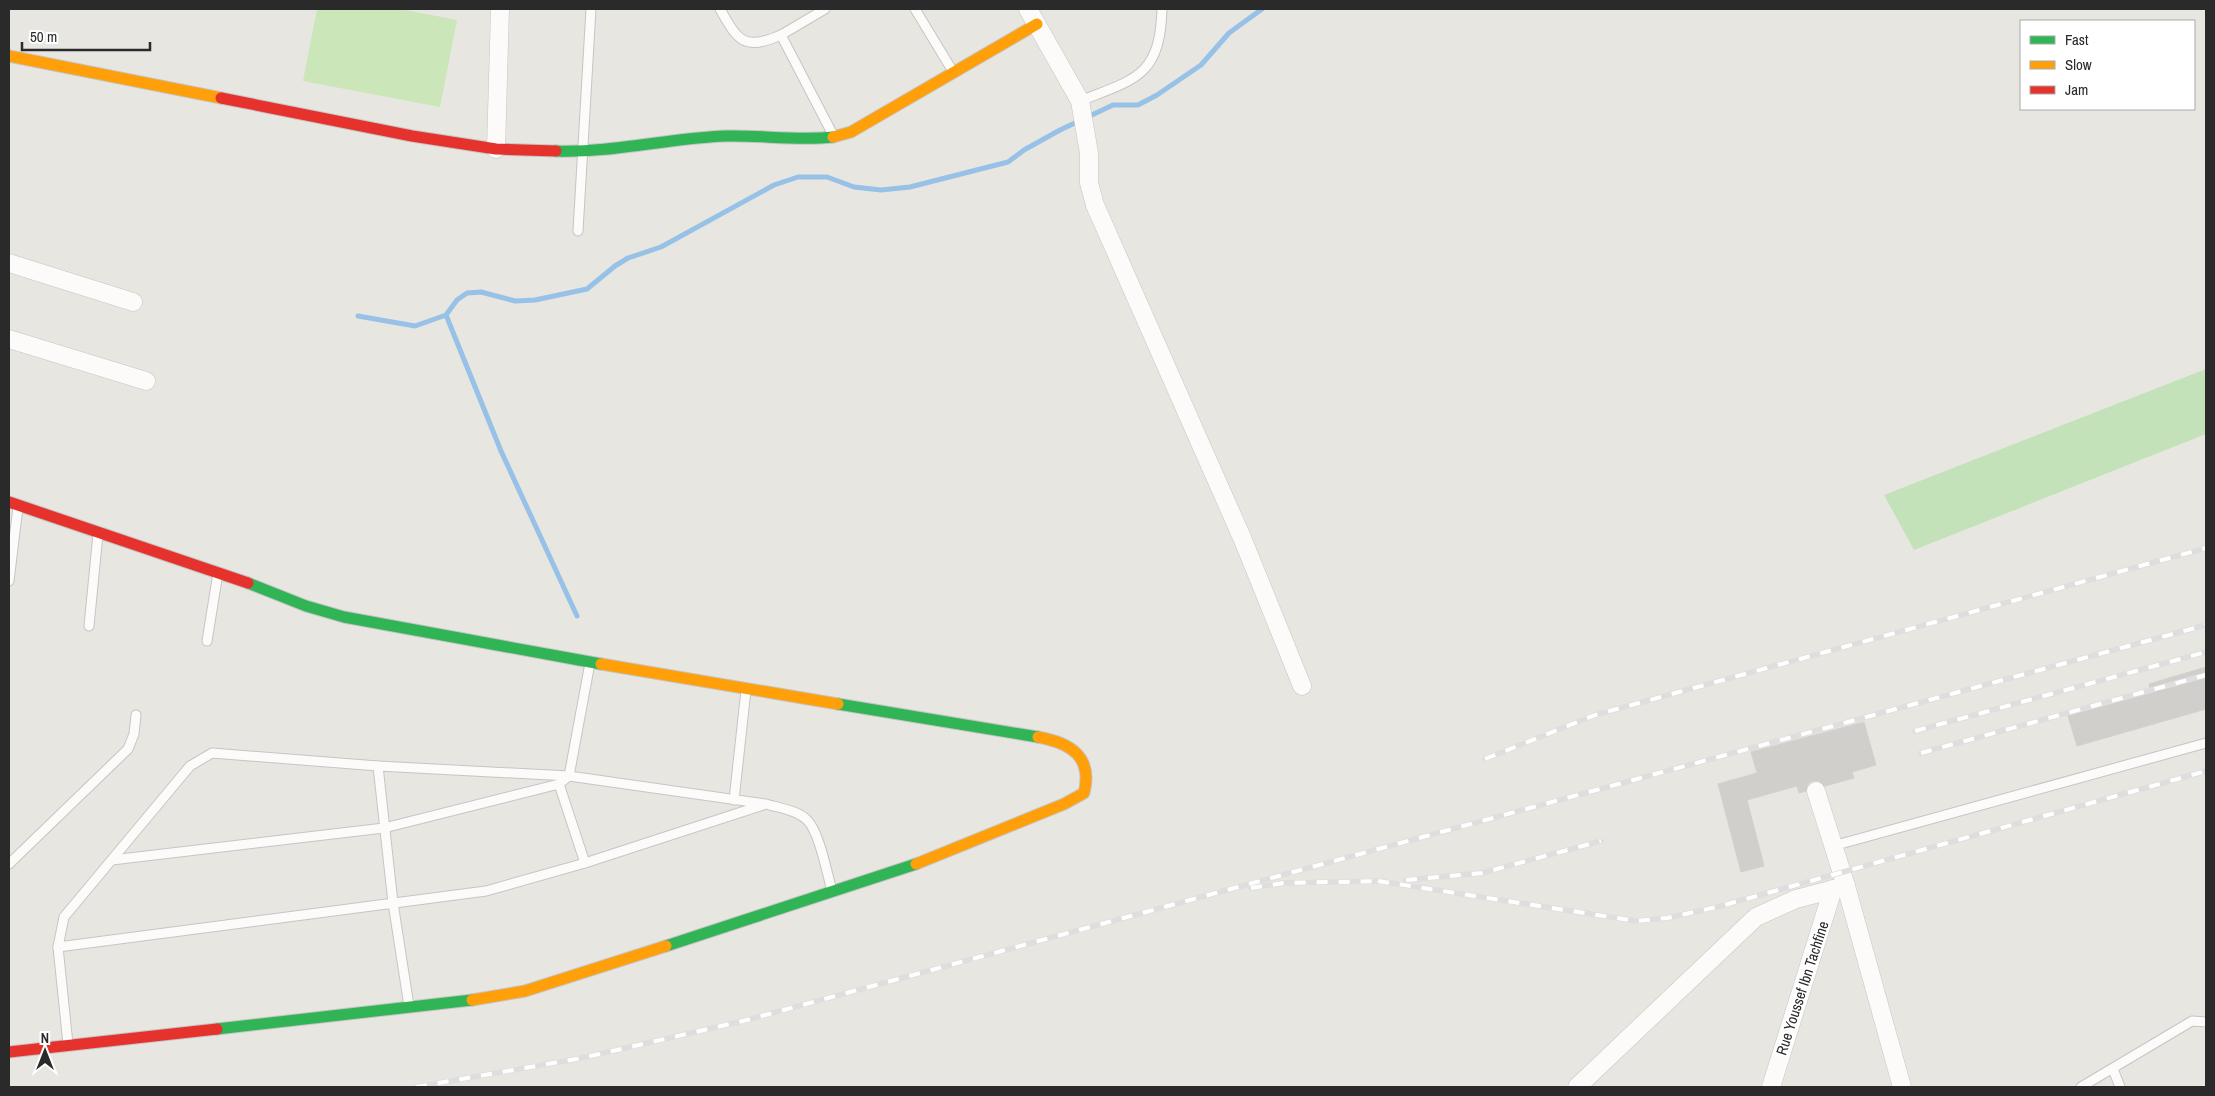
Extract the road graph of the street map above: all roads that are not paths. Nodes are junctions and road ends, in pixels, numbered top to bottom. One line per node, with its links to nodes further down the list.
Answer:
1 (500, 9): 13 (street)
2 (591, 9): 14 (lane)
3 (720, 9): 8 (lane)
4 (825, 9): 8 (lane)
5 (914, 9): 10 (lane)
6 (1162, 9): 11 (lane)
7 (1033, 16): 10 (street); 11 (street)
8 (780, 35): 12 (lane)
9 (9, 56): 13 (street)
10 (952, 71): 12 (street)
11 (1080, 101): 27 (street)
12 (834, 137): 14 (street)
13 (496, 149): 14 (street)
14 (583, 152): 15 (lane)
15 (578, 231)
16 (9, 264): 17 (street)
17 (133, 302)
18 (9, 339): 19 (street)
19 (146, 381)
20 (14, 504): 21 (street); 23 (lane)
21 (98, 530): 22 (street); 24 (lane)
22 (218, 571): 25 (lane); 26 (street)
23 (9, 581)
24 (89, 626)
25 (207, 642)
26 (590, 662): 28 (street); 32 (lane)
27 (1302, 686)
28 (746, 688): 35 (lane); 43 (street)
29 (136, 715): 41 (lane)
30 (2206, 743): 38 (lane)
31 (378, 766): 32 (lane); 37 (lane); 39 (lane)
32 (569, 776): 33 (lane); 35 (lane)
33 (560, 784): 37 (lane); 40 (lane)
34 (1816, 792): 38 (street)
35 (734, 800): 36 (lane)
36 (766, 804): 40 (lane); 43 (lane)
37 (384, 828): 39 (lane); 44 (lane)
38 (1833, 846): 42 (street)
39 (112, 860): 45 (lane)
40 (586, 863): 44 (lane)
41 (9, 864)
42 (1840, 887): 51 (street); 52 (street, Rue Youssef Ibn Tachfine); 53 (street)
43 (832, 893): 46 (street)
44 (393, 903): 45 (lane); 46 (lane)
45 (58, 947): 48 (lane)
46 (409, 1008): 48 (street)
47 (2206, 1022): 50 (lane)
48 (68, 1047): 49 (street)
49 (9, 1052)
50 (2113, 1069): 54 (lane); 55 (lane)
51 (1576, 1087)
52 (1771, 1087)
53 (1902, 1087)
54 (2081, 1087)
55 (2120, 1087)

